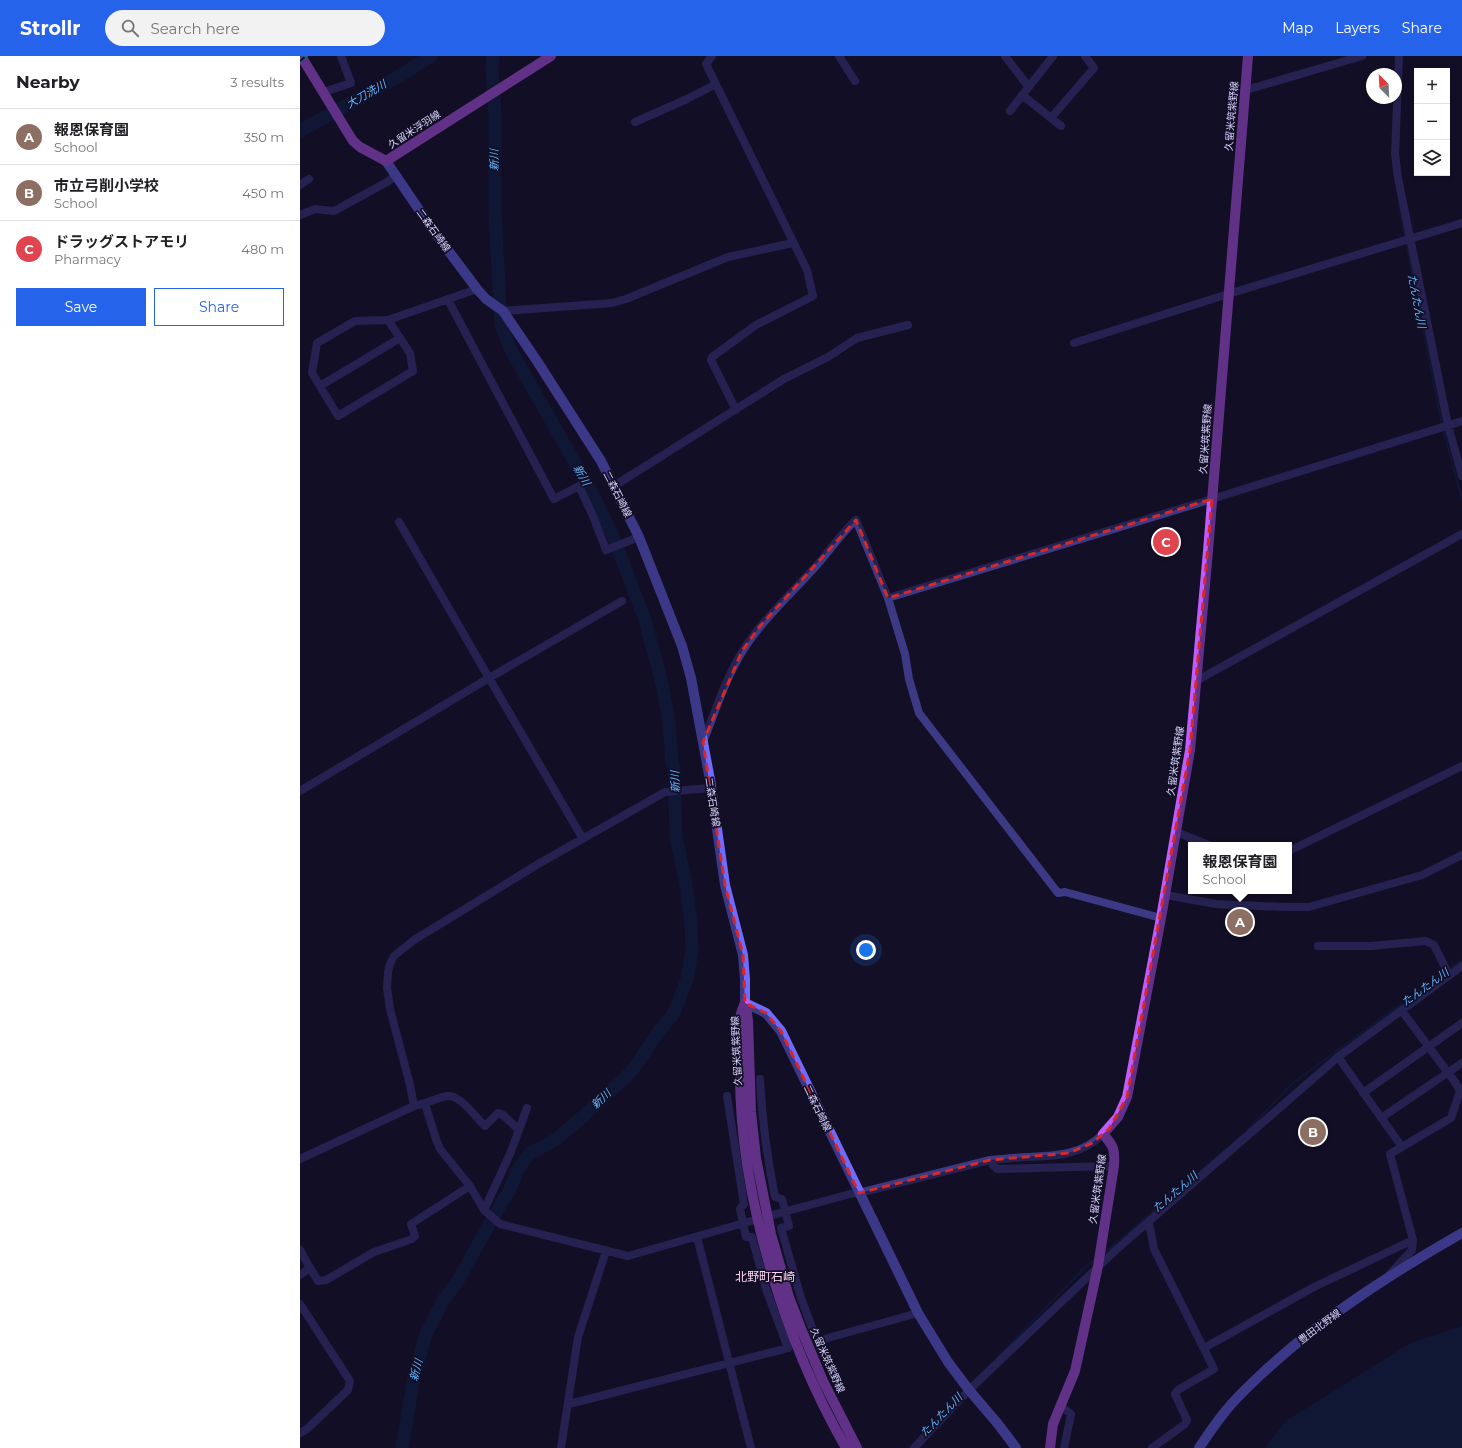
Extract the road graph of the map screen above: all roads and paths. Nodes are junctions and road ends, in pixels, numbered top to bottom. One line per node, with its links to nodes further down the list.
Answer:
1 (301, 56): 16 (main road, 久留米浮羽線)
2 (341, 56): 16 (street)
3 (551, 56): 22 (main road, 久留米浮羽線)
4 (712, 56): 13 (street)
5 (839, 56): 12 (street)
6 (1005, 56): 14 (street)
7 (1053, 56): 14 (street)
8 (1085, 56): 19 (street)
9 (1248, 56): 15 (main road, 久留米筑紫野線)
10 (1362, 56): 15 (street)
11 (1399, 56): 28 (street)
12 (855, 81)
13 (716, 84): 20 (street); 29 (street)
14 (1028, 86): 17 (street)
15 (1246, 90): 31 (main road, 久留米筑紫野線)
16 (324, 93): 22 (main road, 久留米浮羽線)
17 (1022, 95): 18 (street); 19 (street)
18 (1010, 111)
19 (1051, 118): 21 (street)
20 (635, 122)
21 (1061, 126)
22 (386, 161): 23 (main road, 二森石崎線)
23 (396, 175): 26 (street); 30 (main road, 二森石崎線)
24 (309, 180): 25 (street)
25 (300, 185)
26 (300, 215)
27 (1462, 223): 28 (street)
28 (1407, 240): 31 (street); 41 (street)
29 (793, 243): 33 (street); 39 (street)
30 (477, 289): 32 (street); 33 (main road, 二森石崎線)
31 (1228, 294): 37 (street); 44 (main road, 久留米筑紫野線)
32 (448, 300): 34 (street); 47 (street)
33 (503, 311): 43 (main road, 二森石崎線)
34 (388, 320): 36 (street); 38 (street)
35 (908, 325): 39 (street)
36 (400, 338): 38 (street); 38 (street)
37 (1074, 343)
38 (320, 386)
39 (736, 410): 43 (street)
40 (1462, 421): 41 (street)
41 (1444, 426): 42 (street); 44 (street)
42 (1462, 476)
43 (614, 486): 47 (main road, 二森石崎線)
44 (1212, 499): 48 (street); 51 (main road, 久留米筑紫野線)
45 (399, 522): 50 (street)
46 (1462, 534): 51 (street)
47 (639, 537): 52 (main road, 二森石崎線)
48 (888, 598): 52 (street); 62 (street)
49 (622, 602): 50 (street)
50 (489, 678): 55 (street); 57 (street)
51 (1196, 681): 56 (main road, 久留米筑紫野線)
52 (703, 742): 54 (main road, 二森石崎線)
53 (1462, 766): 59 (street)
54 (710, 788): 57 (street); 66 (main road, 二森石崎線)
55 (300, 791)
56 (1176, 832): 58 (street); 61 (main road, 久留米筑紫野線)
57 (583, 839): 78 (street)
58 (1201, 842)
59 (1292, 850)
60 (1462, 855): 61 (street)
61 (1165, 896): 62 (main road, 久留米筑紫野線)
62 (1161, 918): 82 (main road, 久留米筑紫野線)
63 (1318, 946): 65 (street)
64 (1462, 966): 65 (street)
65 (1449, 975): 67 (street)
66 (745, 1003): 88 (main road, 二森石崎線); 91 (main road, 久留米筑紫野線)
67 (1402, 1011): 69 (street); 70 (street)
68 (1462, 1024): 69 (street)
69 (1429, 1047): 72 (street); 75 (street)
70 (1338, 1058): 75 (street); 93 (street)
71 (1462, 1063): 72 (street)
72 (1448, 1072): 74 (street); 80 (street)
73 (760, 1079): 90 (street)
74 (1461, 1090): 83 (street)
75 (1364, 1093): 80 (street)
76 (727, 1096): 92 (street)
77 (425, 1104): 78 (street); 81 (street); 87 (street)
78 (414, 1106): 84 (street)
79 (527, 1108): 81 (street)
80 (1381, 1118): 83 (street)
81 (519, 1130): 89 (street)
82 (1104, 1134): 85 (street); 86 (main road, 久留米筑紫野線)
83 (1402, 1147): 96 (street)
84 (300, 1159)
85 (990, 1160): 86 (street); 88 (street)
86 (1114, 1166): 99 (main road, 久留米筑紫野線)
87 (470, 1186): 89 (street); 100 (street)
88 (860, 1193): 90 (street); 104 (main road, 二森石崎線)
89 (484, 1210): 98 (street)
90 (785, 1212): 91 (street); 104 (street)
91 (763, 1218): 92 (street); 113 (main road, 久留米筑紫野線); 114 (main road, 久留米筑紫野線)
92 (743, 1223): 95 (street); 106 (street)
93 (1149, 1223): 99 (street); 105 (street)
94 (1462, 1233): 102 (main road, 豊田北野線)
95 (697, 1238): 98 (street); 106 (street)
96 (1413, 1240): 102 (street); 105 (street)
97 (300, 1250): 100 (street)
98 (606, 1251): 108 (street)
99 (1097, 1267): 107 (street); 109 (main road, 久留米筑紫野線)
100 (310, 1268): 101 (street)
101 (300, 1275)
102 (1384, 1281): 120 (main road, 豊田北野線)
103 (300, 1304): 110 (street)
104 (918, 1313): 107 (main road, 二森石崎線)
105 (1204, 1348): 119 (street)
106 (730, 1363): 108 (street); 112 (street)
107 (970, 1390): 115 (street); 116 (main road, 二森石崎線)
108 (569, 1404): 111 (street)
109 (1061, 1406): 117 (main road, 久留米筑紫野線); 118 (street)
110 (300, 1433)
111 (561, 1448)
112 (752, 1448)
113 (846, 1448)
114 (857, 1448)
115 (914, 1448)
116 (1016, 1448)
117 (1050, 1448)
118 (1064, 1448)
119 (1152, 1448)
120 (1199, 1448)

